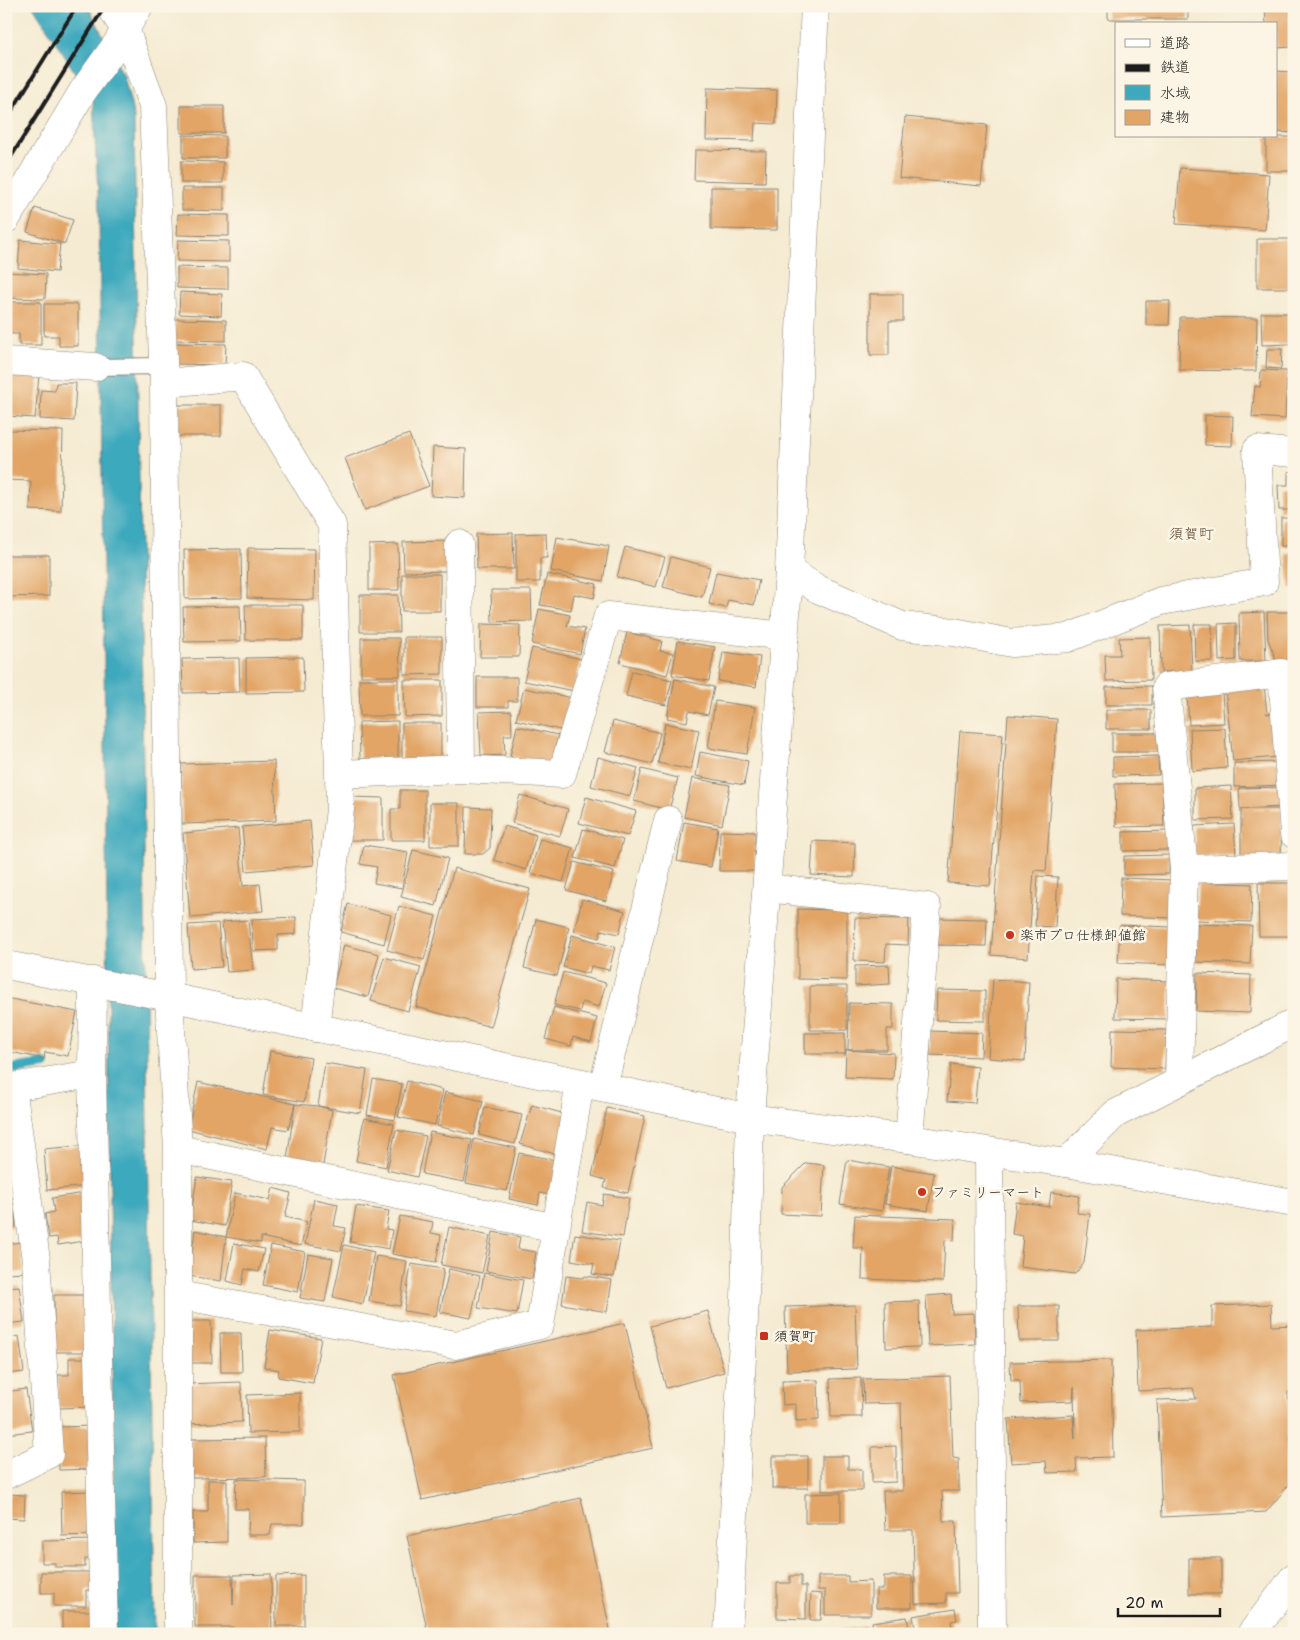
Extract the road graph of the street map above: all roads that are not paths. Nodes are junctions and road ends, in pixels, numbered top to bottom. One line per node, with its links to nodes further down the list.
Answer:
1 (110, 6): 3 (street)
2 (815, 6): 10 (street)
3 (127, 27): 4 (street); 7 (street)
4 (6, 219)
5 (6, 361): 6 (street)
6 (95, 367): 7 (lane)
7 (164, 375): 13 (street); 21 (street)
8 (1294, 453): 10 (street)
9 (459, 544): 12 (street)
10 (790, 571): 11 (street)
11 (785, 636): 12 (street); 18 (street)
12 (461, 770): 13 (street)
13 (339, 774): 23 (street)
14 (1293, 817): 17 (street)
15 (668, 820): 26 (street)
16 (1294, 866): 17 (street)
17 (1184, 869): 25 (street)
18 (768, 888): 28 (street); 29 (street)
19 (6, 965): 20 (street)
20 (93, 981): 21 (street); 24 (street)
21 (169, 996): 23 (street); 30 (street)
22 (1294, 1023): 25 (street)
23 (315, 1028): 26 (street)
24 (92, 1074): 27 (street); 38 (street)
25 (1179, 1081): 32 (street)
26 (591, 1085): 28 (street); 34 (street)
27 (9, 1087): 36 (street)
28 (750, 1118): 29 (street); 40 (street)
29 (909, 1139): 31 (street)
30 (178, 1149): 34 (street); 35 (street)
31 (989, 1153): 32 (street); 41 (street)
32 (1066, 1163): 33 (street)
33 (1294, 1203)
34 (556, 1228): 35 (street)
35 (178, 1295): 39 (street)
36 (6, 1475)
37 (1294, 1577): 42 (street)
38 (104, 1634)
39 (178, 1634)
40 (728, 1634)
41 (992, 1634)
42 (1251, 1634)

